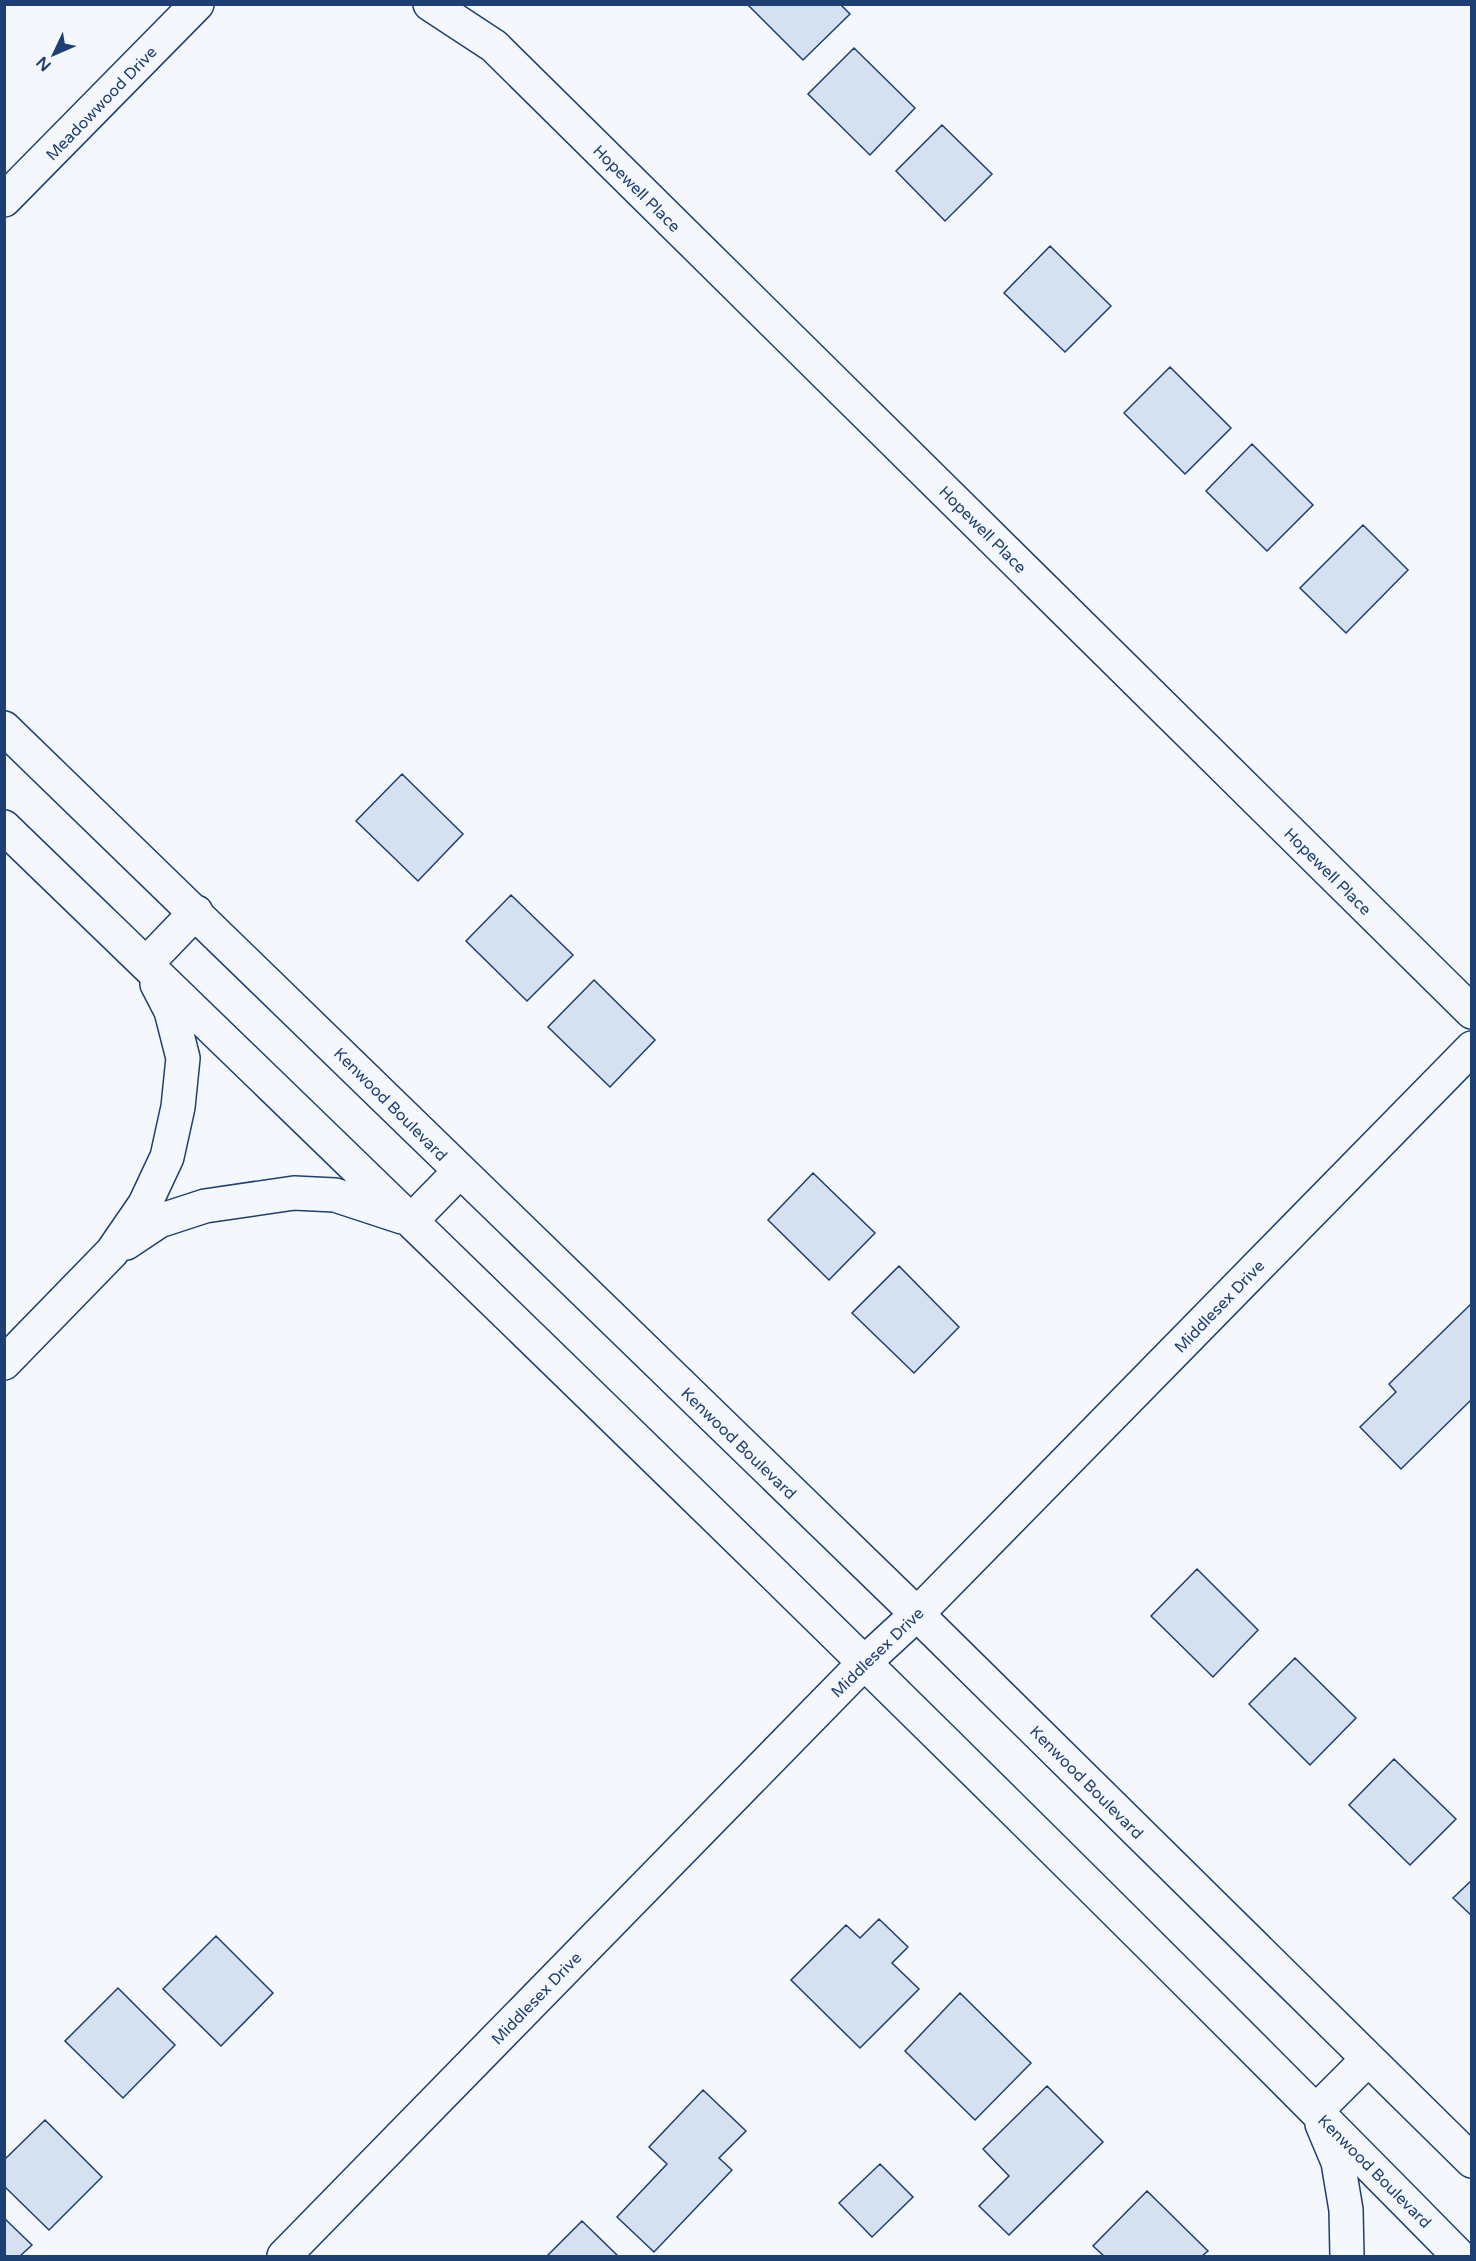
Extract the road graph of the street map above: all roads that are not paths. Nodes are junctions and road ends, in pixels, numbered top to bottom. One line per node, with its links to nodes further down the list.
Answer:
1 (197, 4): 5 (street, Meadowwood Drive)
2 (430, 4): 4 (street, Hopewell Place)
3 (464, 4): 4 (street, Hopewell Place)
4 (494, 46): 10 (street, Hopewell Place)
5 (4, 200)
6 (4, 728): 8 (street, Kenwood Boulevard)
7 (4, 827): 9 (street, Kenwood Boulevard)
8 (196, 912): 9 (street); 12 (street, Kenwood Boulevard)
9 (146, 964): 13 (street, Kenwood Boulevard); 14 (street)
10 (1472, 1012)
11 (1472, 1048): 16 (street, Middlesex Drive)
12 (459, 1172): 13 (street); 16 (street, Kenwood Boulevard)
13 (412, 1220): 14 (street); 17 (street, Kenwood Boulevard)
14 (112, 1252): 15 (street)
15 (4, 1363)
16 (916, 1614): 17 (street, Middlesex Drive); 18 (street, Kenwood Boulevard)
17 (865, 1662): 19 (street, Kenwood Boulevard); 21 (street, Middlesex Drive)
18 (1368, 2059): 19 (street); 20 (street, Kenwood Boulevard)
19 (1316, 2111): 22 (street); 23 (street, Kenwood Boulevard)
20 (1472, 2161)
21 (284, 2256)
22 (1347, 2256)
23 (1459, 2256)

